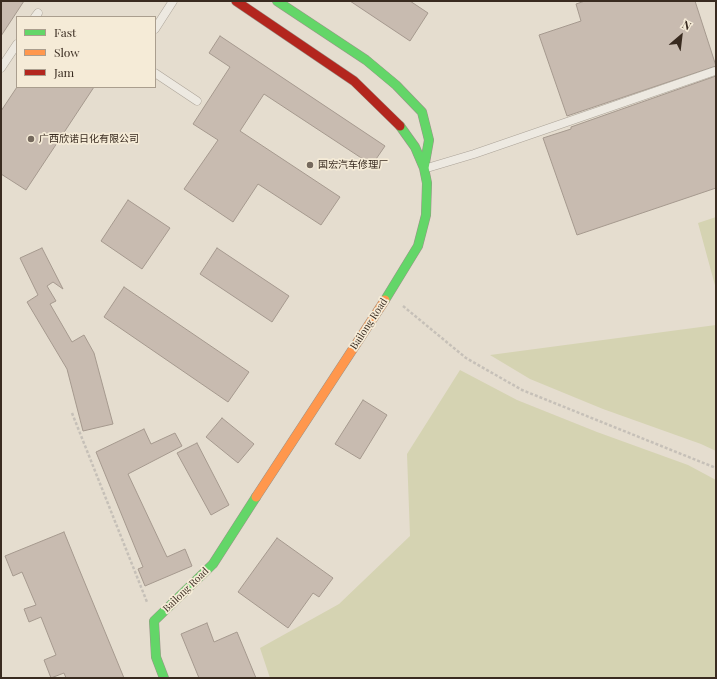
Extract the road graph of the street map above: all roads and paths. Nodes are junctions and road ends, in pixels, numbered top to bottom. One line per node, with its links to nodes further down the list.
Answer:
1 (173, 1): 4 (lane)
2 (236, 1): 10 (street, Bailong Road)
3 (277, 1): 10 (street)
4 (156, 28)
5 (16, 46): 6 (lane)
6 (1, 68)
7 (715, 72): 10 (lane)
8 (156, 74): 9 (lane)
9 (197, 101)
10 (424, 168): 11 (street, Bailong Road)
11 (388, 294): 13 (path); 14 (street, Bailong Road)
12 (72, 413): 14 (path)
13 (716, 468)
14 (154, 621): 15 (street)
15 (164, 678)

